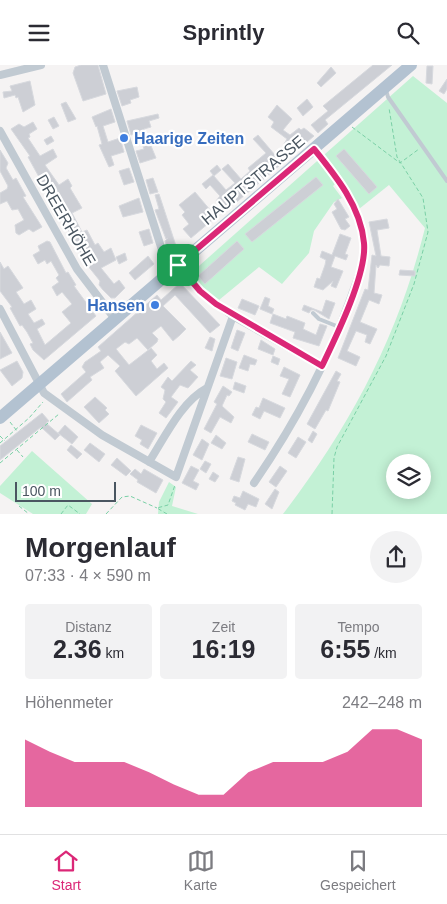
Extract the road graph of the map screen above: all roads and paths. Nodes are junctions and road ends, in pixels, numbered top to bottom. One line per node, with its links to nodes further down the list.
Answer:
1 (41, 65): 4 (street)
2 (103, 65): 13 (street)
3 (411, 65): 5 (main road, HAUPTSTRASSE)
4 (0, 75)
5 (386, 88): 9 (lane); 10 (main road, HAUPTSTRASSE)
6 (388, 104): 11 (path)
7 (352, 127): 11 (path)
8 (0, 131): 17 (street, DREERHÖHE)
9 (423, 147): 11 (path); 12 (lane)
10 (314, 149): 13 (main road, HAUPTSTRASSE); 18 (street)
11 (400, 163): 44 (path)
12 (447, 181)
13 (173, 269): 16 (street); 17 (main road, HAUPTSTRASSE)
14 (0, 309): 20 (street)
15 (313, 313): 18 (lane)
16 (233, 316): 19 (street); 21 (street)
17 (114, 319): 20 (main road, HAUPTSTRASSE)
18 (339, 327): 19 (street)
19 (322, 366): 36 (street)
20 (40, 384): 24 (main road, HAUPTSTRASSE); 34 (street)
21 (207, 387): 34 (street); 35 (street)
22 (44, 401): 25 (path)
23 (60, 414): 31 (path)
24 (2, 417): 27 (path)
25 (29, 418): 26 (path); 27 (path)
26 (32, 421)
27 (16, 430): 29 (path)
28 (0, 436): 29 (path)
29 (4, 441): 30 (path)
30 (0, 443)
31 (16, 449): 32 (path); 33 (path)
32 (23, 457)
33 (0, 463)
34 (149, 463): 35 (street)
35 (176, 477): 38 (path)
36 (254, 483)
37 (19, 506): 39 (path)
38 (157, 508): 42 (path); 43 (path)
39 (29, 514)
40 (61, 514): 41 (path)
41 (80, 514)
42 (106, 514)
43 (167, 514)
44 (332, 514)

